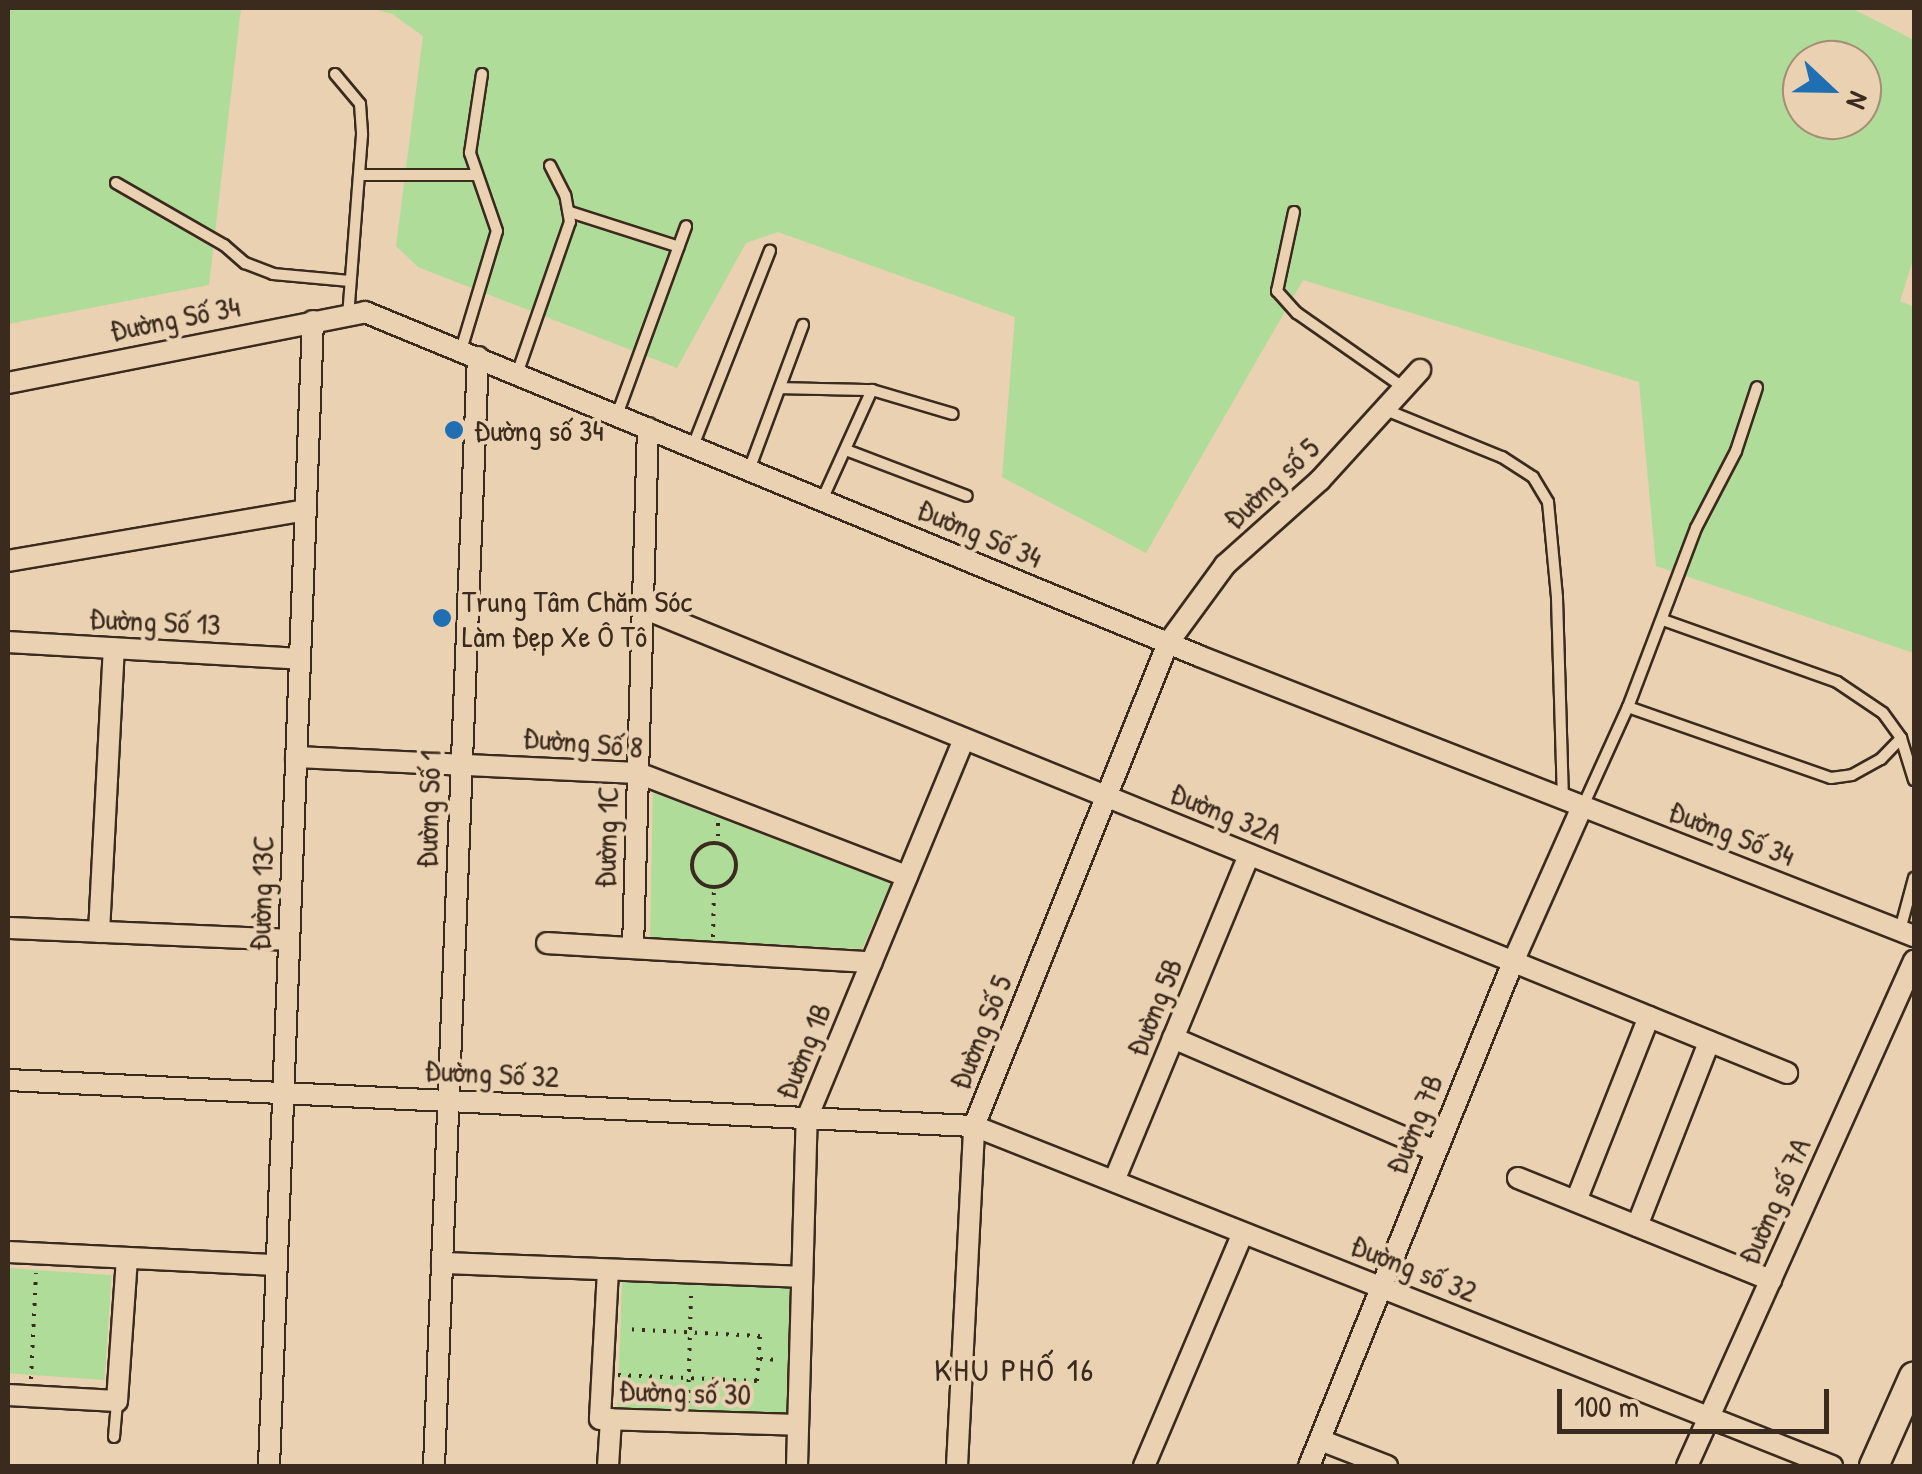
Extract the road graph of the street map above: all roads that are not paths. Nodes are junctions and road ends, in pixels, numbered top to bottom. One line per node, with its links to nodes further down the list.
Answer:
1 (336, 74): 5 (lane)
2 (482, 74): 4 (lane)
3 (550, 166): 7 (lane)
4 (477, 175): 5 (lane); 16 (lane)
5 (360, 176): 12 (lane)
6 (116, 183): 12 (lane)
7 (570, 212): 10 (lane); 18 (lane)
8 (1294, 212): 22 (lane)
9 (686, 226): 10 (lane)
10 (678, 248): 26 (lane)
11 (770, 251): 28 (lane)
12 (350, 280): 13 (lane)
13 (348, 315): 14 (street, Đường Số 34); 16 (street, Đường Số 34)
14 (313, 322): 19 (street, Đường Số 34); 33 (street, Đường 13C)
15 (803, 325): 21 (lane)
16 (469, 354): 18 (street, Đường Số 34); 45 (street, Đường Số 1)
17 (1420, 370): 22 (street, Đường số 5)
18 (517, 374): 26 (street, Đường Số 34)
19 (8, 383)
20 (1757, 387): 36 (lane)
21 (782, 388): 23 (lane); 30 (lane)
22 (1404, 388): 24 (street, Đường số 5)
23 (872, 390): 25 (lane); 29 (lane)
24 (1386, 410): 38 (street, Đường số 5); 49 (lane)
25 (954, 414)
26 (617, 415): 27 (street, Đường Số 34)
27 (648, 428): 28 (street, Đường Số 34); 35 (street, Đường 1C)
28 (692, 446): 30 (street, Đường Số 34)
29 (846, 450): 31 (lane); 32 (lane)
30 (749, 470): 32 (street, Đường Số 34)
31 (967, 496)
32 (822, 500): 38 (street, Đường Số 34)
33 (306, 510): 34 (street); 40 (street, Đường 13C)
34 (8, 561)
35 (643, 608): 43 (street, Đường 32A); 46 (street, Đường 1C)
36 (1663, 620): 41 (lane); 42 (lane)
37 (8, 642): 39 (street, Đường Số 13)
38 (1168, 643): 48 (street, Đường Số 5); 49 (street, Đường Số 34)
39 (114, 648): 40 (street, Đường Số 13); 54 (street)
40 (300, 659): 44 (street, Đường 13C)
41 (1628, 707): 42 (lane); 49 (lane)
42 (1901, 738): 47 (lane)
43 (964, 739): 48 (street, Đường 32A); 51 (street, Đường 1B)
44 (296, 757): 45 (street, Đường Số 8); 56 (street, Đường 13C)
45 (460, 763): 46 (street, Đường Số 8); 68 (street, Đường Số 1)
46 (638, 772): 51 (street, Đường Số 8); 58 (street, Đường 1C)
47 (1914, 780)
48 (1106, 796): 50 (street, Đường 32A); 70 (street, Đường Số 5)
49 (1573, 803): 55 (street, Đường Số 34); 61 (street, Đường 7B)
50 (1249, 855): 61 (street, Đường 32A); 63 (street, Đường 5B)
51 (907, 876): 60 (street, Đường 1B)
52 (1914, 878): 55 (lane)
53 (8, 928): 54 (street)
54 (99, 932): 56 (street)
55 (1907, 933)
56 (289, 940): 67 (street, Đường 13C)
57 (547, 943): 58 (street)
58 (633, 948): 60 (street)
59 (1914, 961): 83 (street, Đường số 7A)
60 (871, 962): 69 (street, Đường 1B)
61 (1513, 962): 62 (street, Đường 32A); 71 (street, Đường 7B)
62 (1649, 1017): 64 (street, Đường 32A); 74 (street)
63 (1173, 1038): 71 (street); 73 (street, Đường 5B)
64 (1709, 1042): 65 (street, Đường 32A); 75 (street)
65 (1787, 1072)
66 (8, 1080): 67 (street, Đường Số 32)
67 (284, 1093): 68 (street, Đường Số 32); 80 (street, Đường 13C)
68 (448, 1101): 69 (street, Đường Số 32); 79 (street, Đường Số 1)
69 (807, 1118): 70 (street, Đường Số 32); 82 (street, Đường 1B)
70 (974, 1126): 73 (street, Đường số 32); 97 (street, Đường Số 5)
71 (1436, 1151): 84 (street, Đường 7B)
72 (1518, 1178): 74 (street)
73 (1114, 1182): 76 (street, Đường số 32)
74 (1576, 1201): 75 (street)
75 (1637, 1226): 83 (street)
76 (1243, 1233): 84 (street, Đường số 32); 98 (street)
77 (8, 1252): 78 (street)
78 (127, 1258): 80 (street); 87 (street)
79 (442, 1263): 81 (street); 94 (street, Đường Số 1)
80 (277, 1264): 93 (street, Đường 13C)
81 (608, 1270): 82 (street); 89 (street, Đường số 30)
82 (802, 1278): 90 (street, Đường 1B)
83 (1771, 1280): 88 (street, Đường số 7A)
84 (1380, 1287): 88 (street, Đường số 32); 92 (street, Đường 7B)
85 (1914, 1376): 103 (main road)
86 (8, 1395): 87 (street)
87 (117, 1401): 91 (lane)
88 (1710, 1418): 101 (street, Đường số 7A); 102 (street, Đường số 32)
89 (611, 1419): 90 (street, Đường số 30); 95 (street)
90 (798, 1424): 96 (street, Đường 1B)
91 (114, 1437)
92 (1320, 1440): 99 (street, Đường 7B); 100 (street)
93 (270, 1466)
94 (434, 1466)
95 (608, 1466)
96 (797, 1466)
97 (957, 1466)
98 (1144, 1466)
99 (1309, 1466)
100 (1387, 1466)
101 (1687, 1466)
102 (1832, 1466)
103 (1874, 1466)

